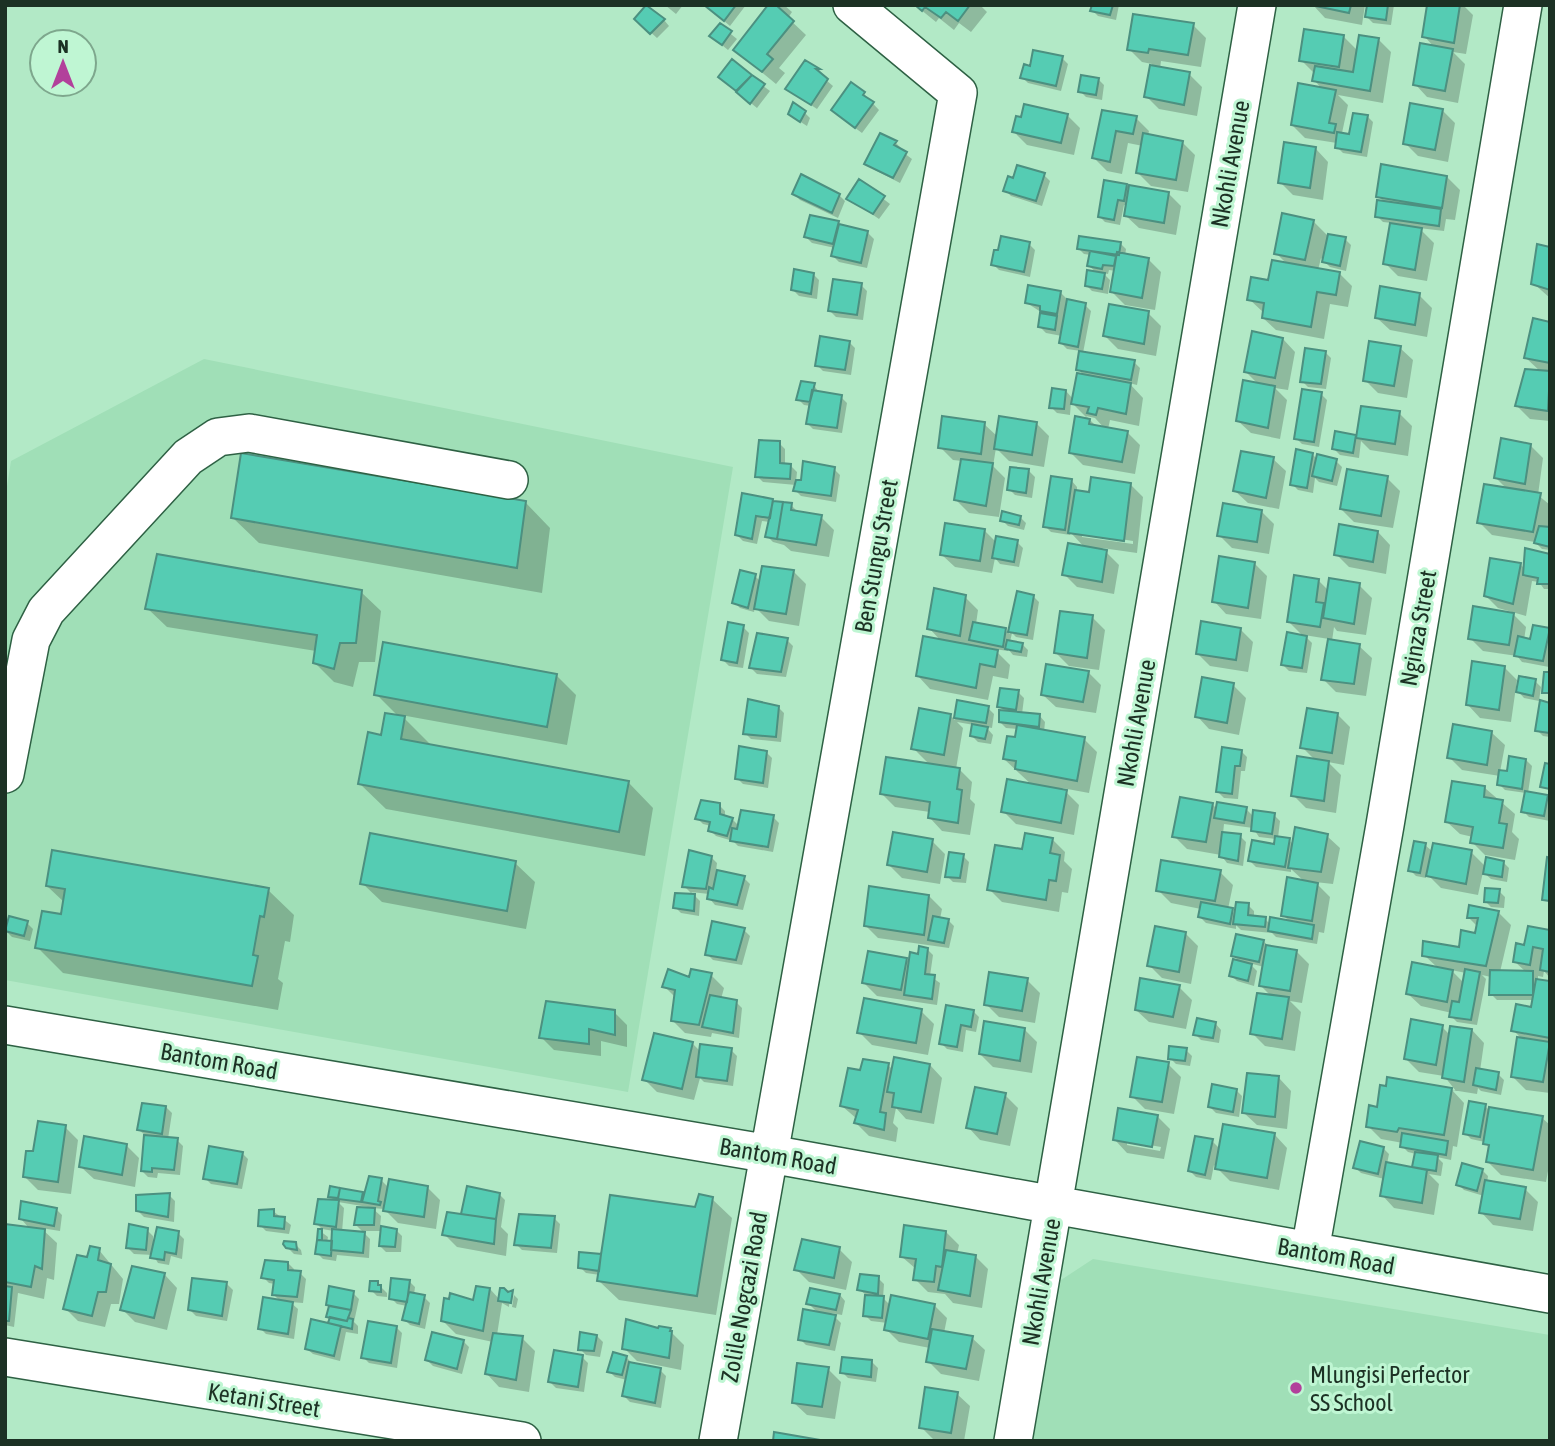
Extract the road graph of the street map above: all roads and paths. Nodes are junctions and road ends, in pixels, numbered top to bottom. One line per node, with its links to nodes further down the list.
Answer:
1 (852, 5): 7 (street, Ben Stungu Street)
2 (1257, 5): 8 (street, Nkohli Avenue)
3 (1523, 5): 9 (street, Nginza Street)
4 (509, 480): 5 (street)
5 (5, 774)
6 (5, 1024): 7 (street, Bantom Road)
7 (770, 1154): 8 (street, Bantom Road); 13 (street, Zolile Nogcazi Road)
8 (1054, 1206): 9 (street, Bantom Road); 14 (street, Nkohli Avenue)
9 (1310, 1251): 10 (street, Bantom Road)
10 (1550, 1294)
11 (5, 1357): 12 (street, Ketani Street)
12 (522, 1441)
13 (718, 1441)
14 (1013, 1441)

